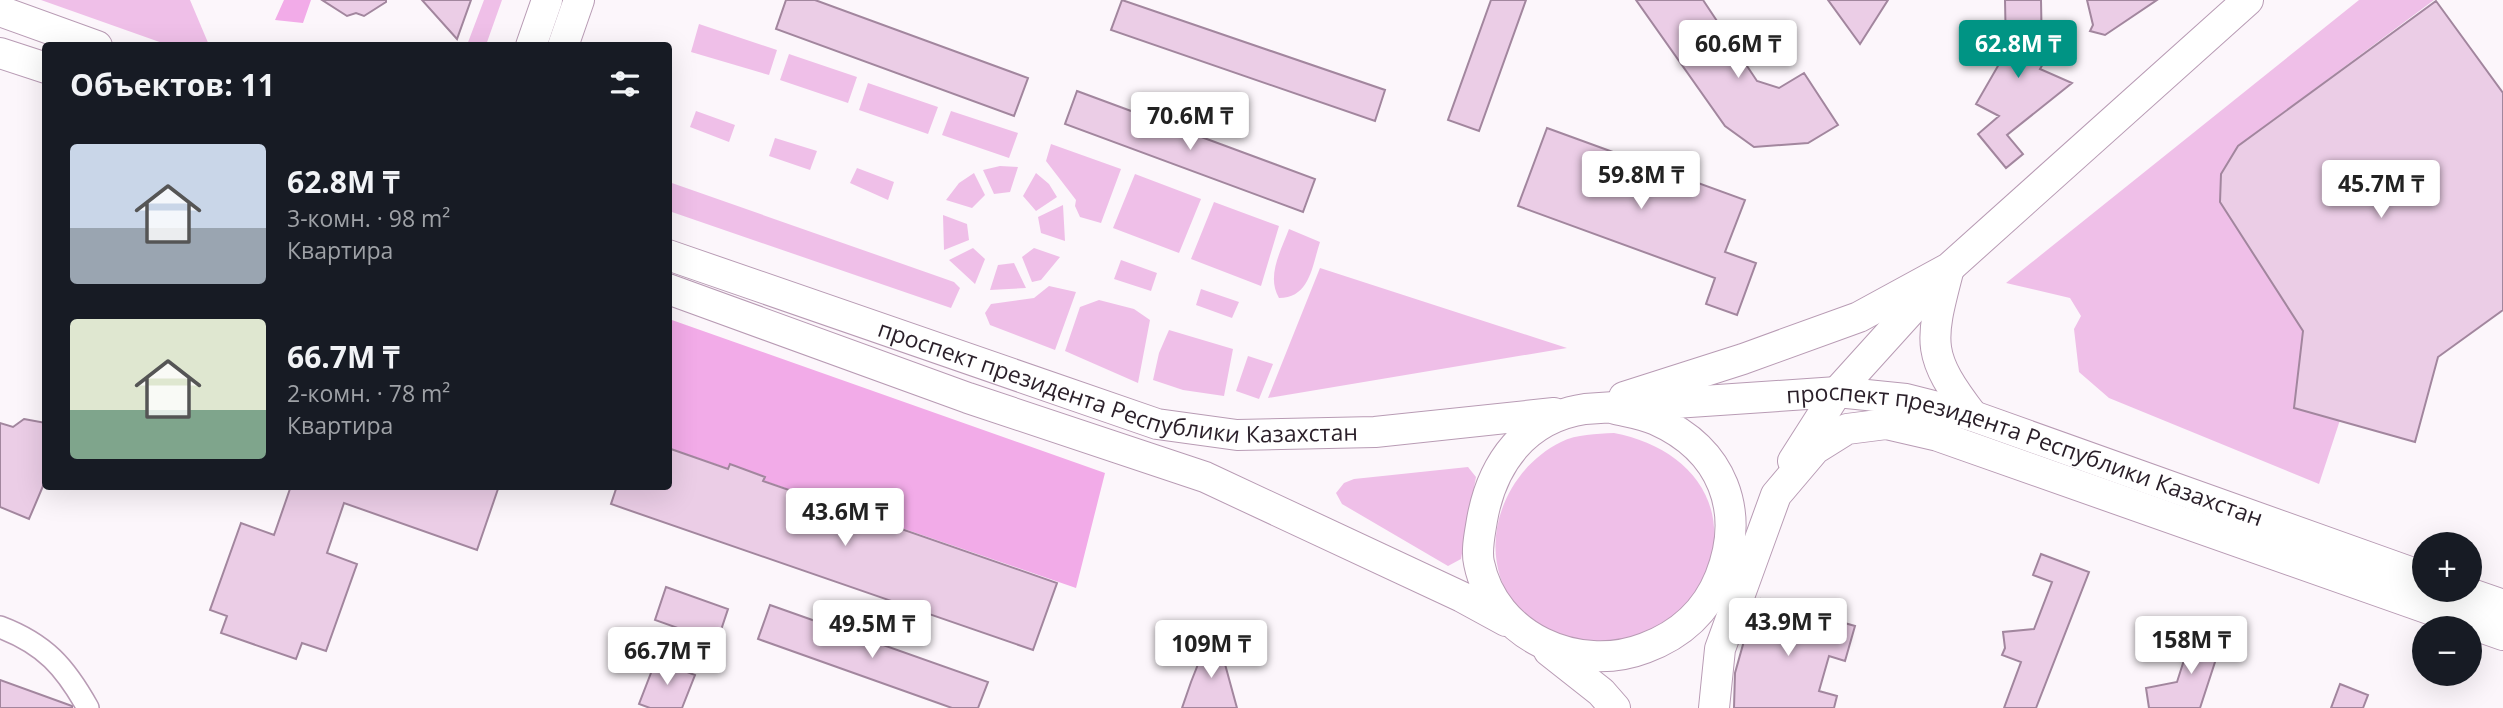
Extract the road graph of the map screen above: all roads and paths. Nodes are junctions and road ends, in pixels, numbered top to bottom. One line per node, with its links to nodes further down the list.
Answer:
1 (547, 0): 6 (main road)
2 (579, 0): 7 (main road)
3 (2248, 0): 11 (main road)
4 (0, 11): 5 (main road)
5 (86, 42)
6 (532, 42)
7 (564, 42)
8 (0, 53): 9 (main road)
9 (42, 67)
10 (672, 256): 14 (main road, проспект президента Республики Казахстан)
11 (1948, 268): 13 (main road); 14 (main road); 15 (main road)
12 (672, 290): 22 (main road)
13 (1837, 392): 14 (main road, проспект президента Республики Казахстан); 15 (main road, проспект президента Республики Казахстан); 16 (main road)
14 (1593, 409): 19 (main road); 22 (main road)
15 (1973, 416): 17 (main road, проспект президента Республики Казахстан)
16 (1776, 495): 19 (main road); 23 (main road, проспект президента Республики Казахстан); 26 (main road)
17 (2412, 573)
18 (2482, 598): 20 (main road)
19 (1709, 601): 22 (main road); 26 (main road)
20 (2503, 605)
21 (0, 627): 24 (street)
22 (1524, 632): 25 (main road)
23 (2503, 635)
24 (88, 708)
25 (1615, 708)
26 (1713, 708)

